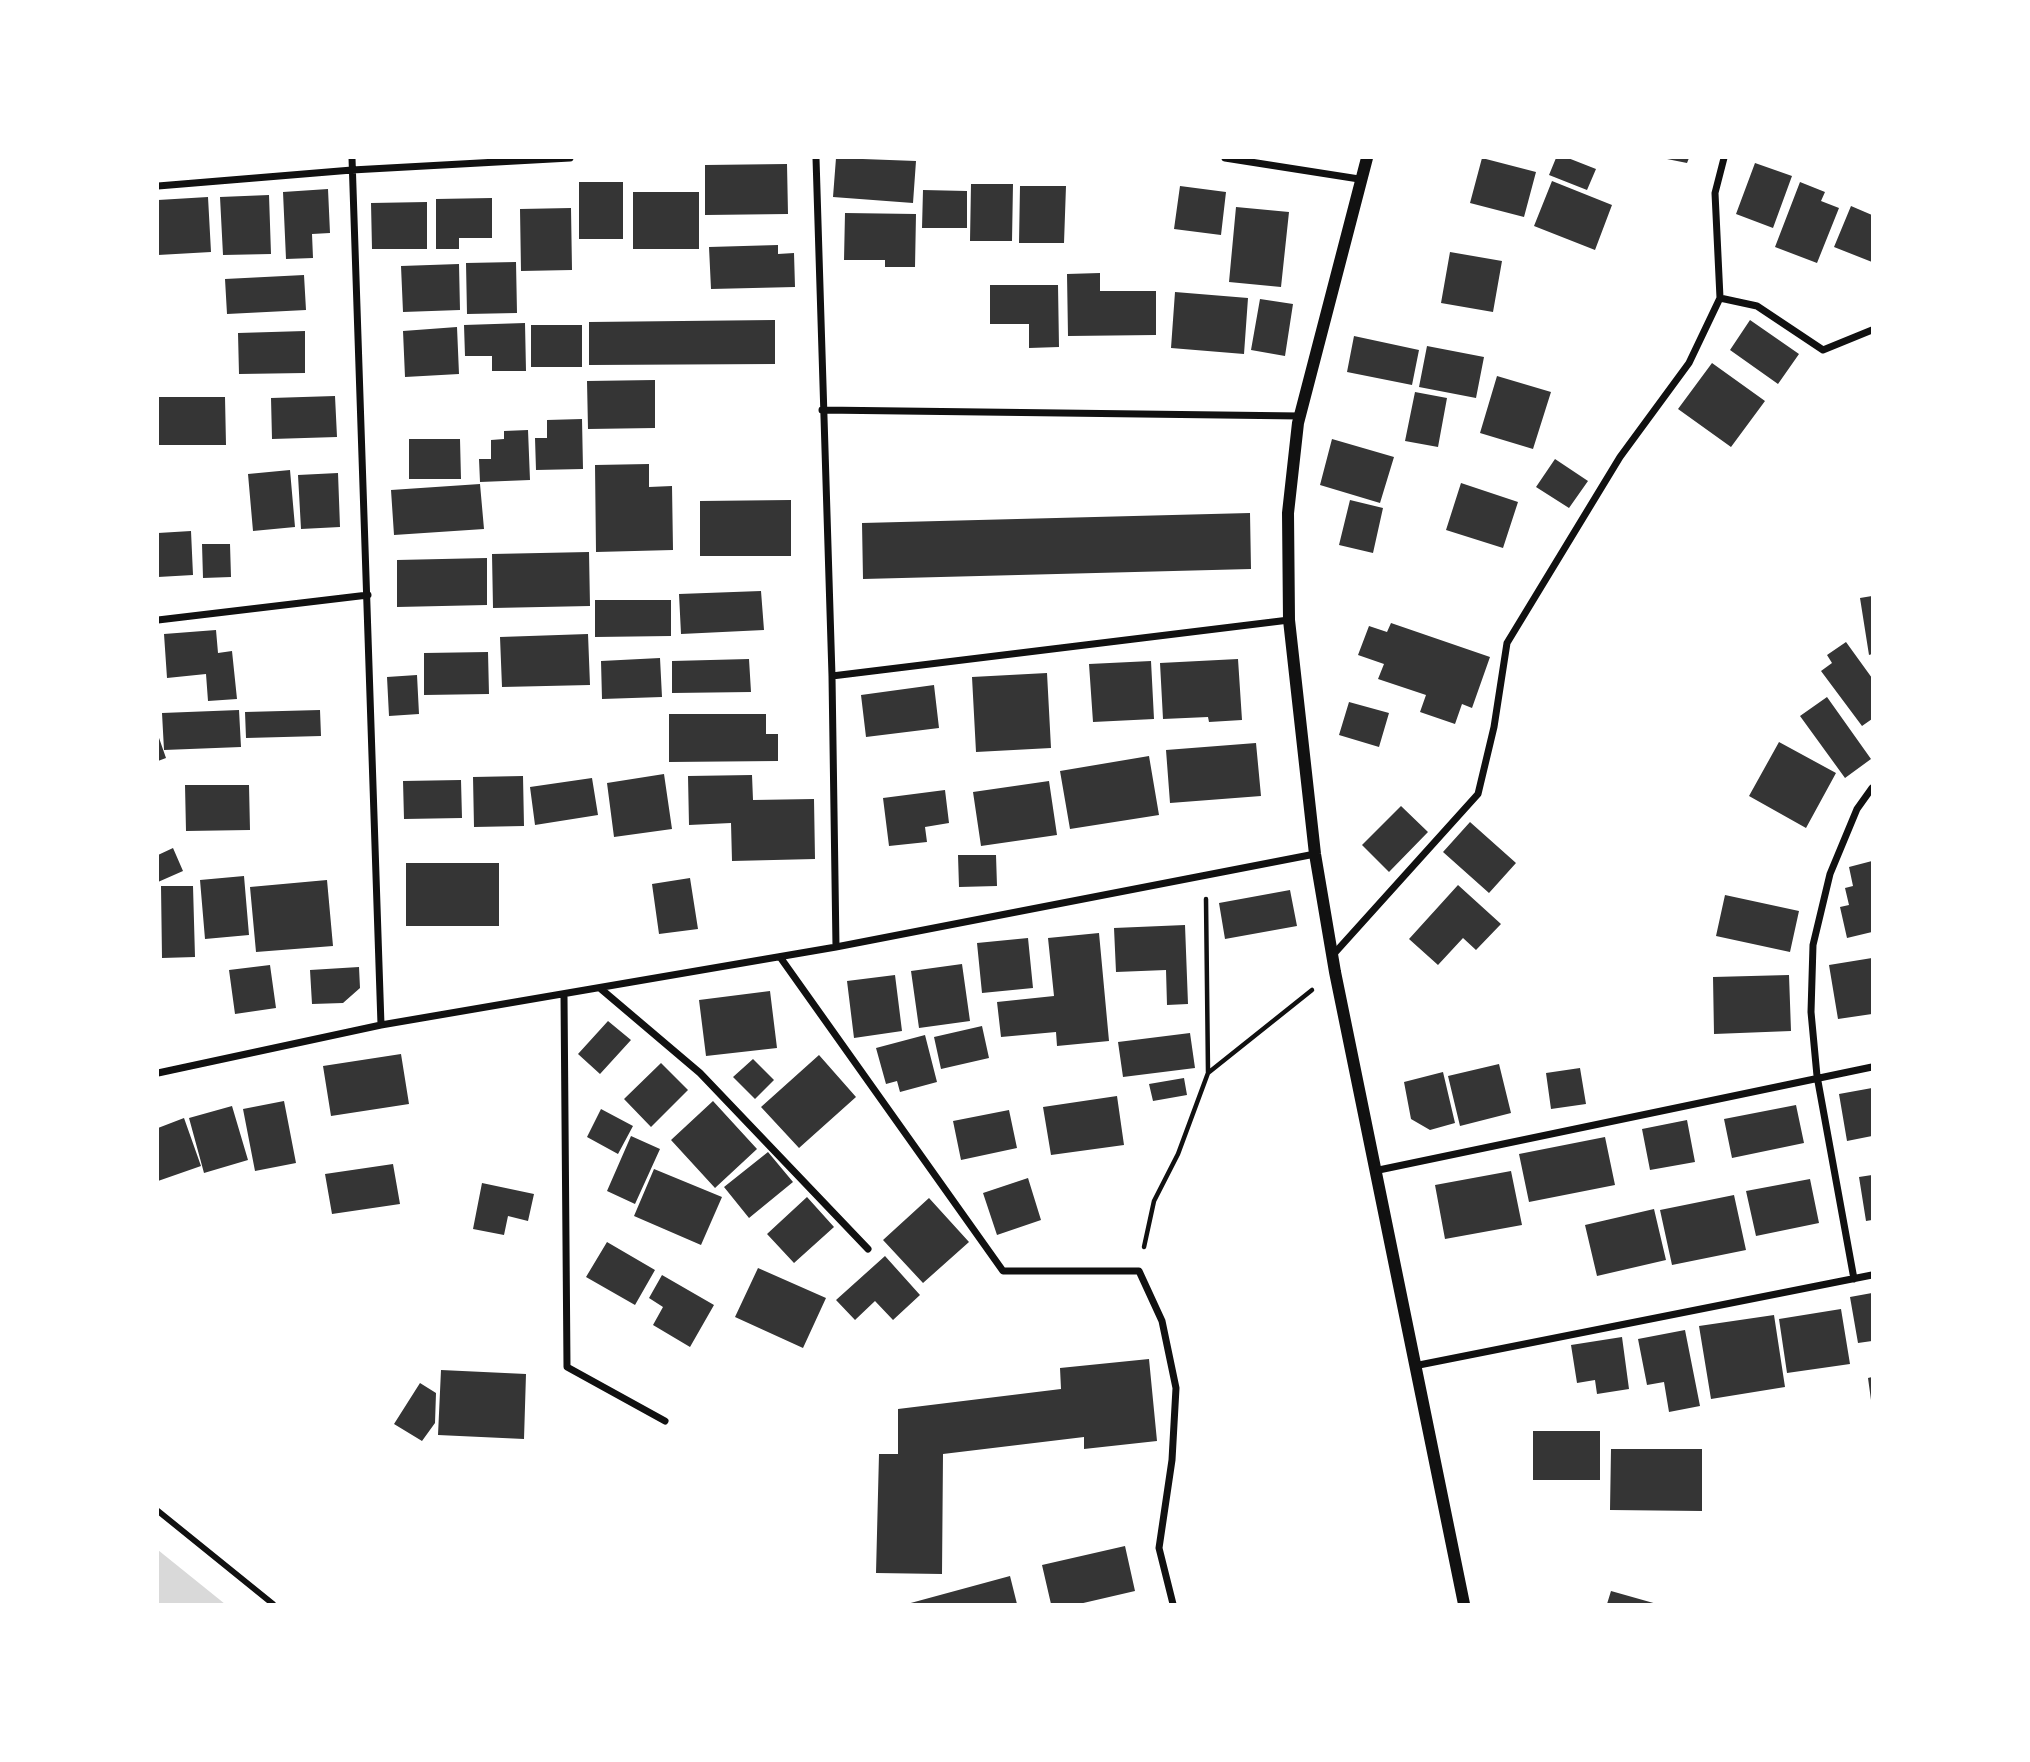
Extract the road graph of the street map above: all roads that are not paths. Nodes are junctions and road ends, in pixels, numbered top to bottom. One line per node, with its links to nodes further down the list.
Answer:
1 (352, 158): 7 (street)
2 (570, 158): 7 (street)
3 (816, 158): 12 (street)
4 (1225, 158): 8 (street)
5 (1367, 158): 8 (street)
6 (1724, 158): 10 (street)
7 (352, 170): 9 (street); 14 (street)
8 (1360, 179): 13 (street)
9 (158, 186)
10 (1720, 298): 11 (street); 21 (street)
11 (1872, 330)
12 (822, 410): 13 (street); 17 (street)
13 (1300, 416): 16 (street)
14 (368, 595): 15 (street); 25 (street)
15 (158, 620)
16 (1289, 620): 17 (street); 19 (street)
17 (832, 676): 20 (street)
18 (1872, 788): 28 (street)
19 (1315, 854): 20 (street); 21 (street)
20 (836, 947): 22 (street)
21 (1332, 956): 29 (street)
22 (780, 957): 23 (street); 37 (street)
23 (601, 989): 24 (street); 30 (street)
24 (564, 995): 25 (street); 34 (street)
25 (381, 1025): 27 (street)
26 (1872, 1067): 28 (street)
27 (158, 1073)
28 (1817, 1076): 29 (street); 32 (street)
29 (1374, 1171): 33 (street)
30 (868, 1249)
31 (1872, 1275): 32 (street)
32 (1854, 1279): 33 (street)
33 (1414, 1366): 38 (street)
34 (665, 1421)
35 (158, 1511): 36 (street)
36 (273, 1605)
37 (1173, 1605)
38 (1464, 1605)

